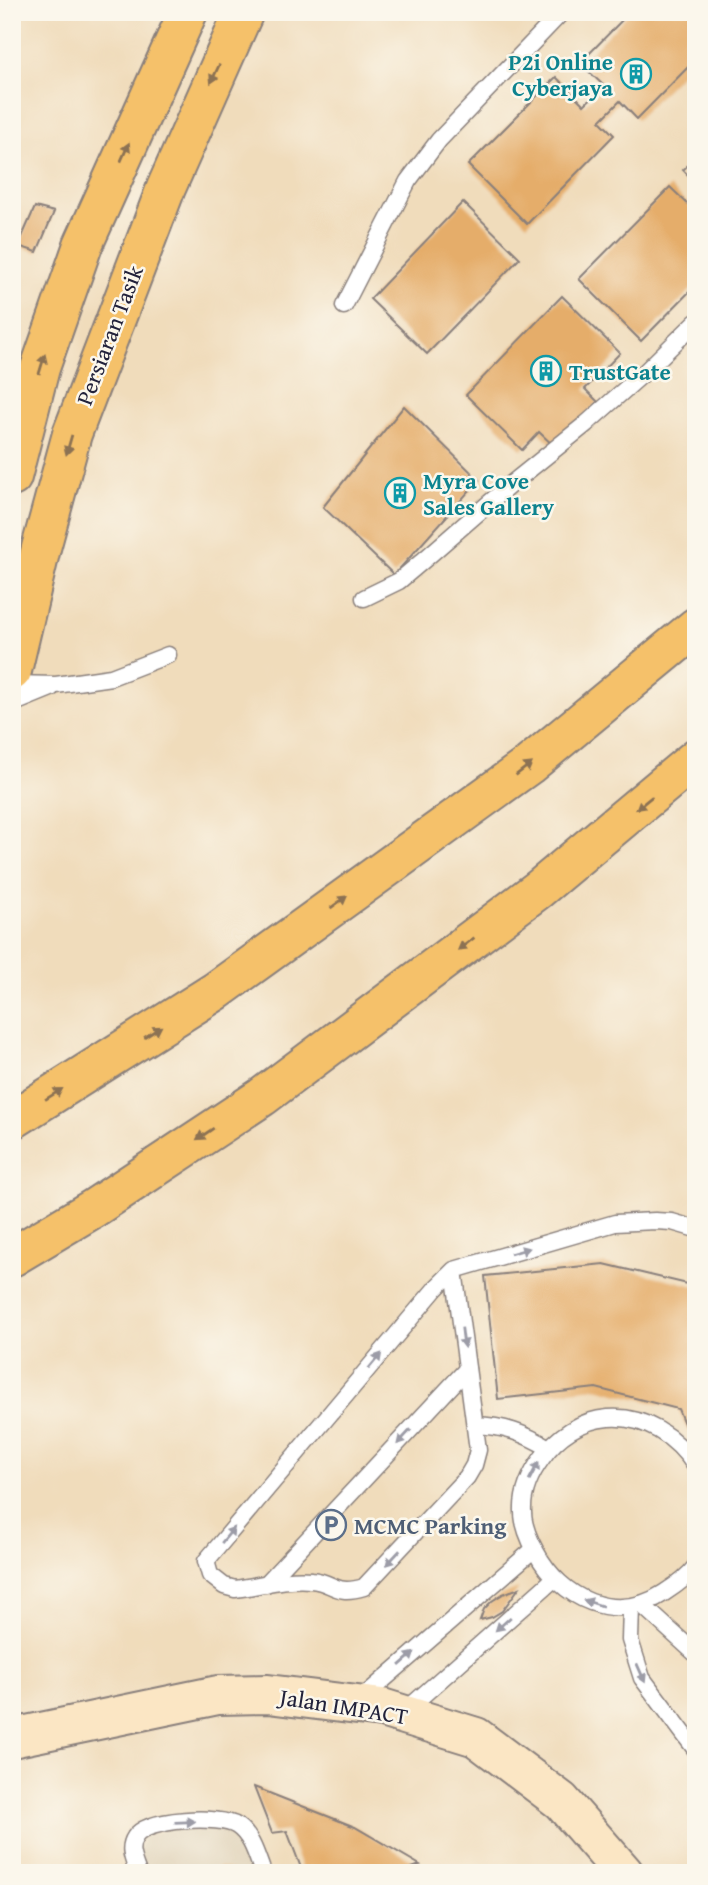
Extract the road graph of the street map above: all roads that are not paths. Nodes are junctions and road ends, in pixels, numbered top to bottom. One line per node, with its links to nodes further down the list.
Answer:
1 (188, 12): 6 (main road, one-way to 1)
2 (244, 12): 10 (main road, Persiaran Tasik, one-way to 10)
3 (562, 12): 4 (lane)
4 (344, 306)
5 (696, 322): 7 (lane)
6 (15, 459)
7 (364, 598)
8 (696, 627): 15 (main road, one-way to 8)
9 (168, 655): 12 (lane)
10 (12, 671)
11 (12, 684): 12 (lane)
12 (57, 685): 13 (lane)
13 (12, 704)
14 (696, 758): 17 (main road, one-way to 17)
15 (12, 1120)
16 (696, 1229): 18 (lane, one-way to 16)
17 (12, 1257)
18 (454, 1270): 19 (lane, one-way to 19); 26 (lane, one-way to 18)
19 (467, 1369): 20 (lane); 26 (lane, one-way to 26)
20 (475, 1425): 21 (lane); 26 (lane, one-way to 26)
21 (549, 1448): 22 (lane); 23 (lane, one-way to 21)
22 (696, 1467)
23 (534, 1549): 25 (lane); 29 (lane, one-way to 23)
24 (696, 1566): 27 (lane)
25 (554, 1579): 27 (lane, one-way to 25); 30 (lane, one-way to 30)
26 (266, 1584)
27 (636, 1606): 28 (lane); 32 (lane, one-way to 32)
28 (696, 1654)
29 (356, 1704): 30 (street, Jalan IMPACT); 31 (street, Jalan IMPACT)
30 (402, 1713): 35 (street, Jalan IMPACT)
31 (12, 1738)
32 (696, 1750)
33 (138, 1873): 34 (lane, one-way to 34)
34 (263, 1873)
35 (624, 1873)

